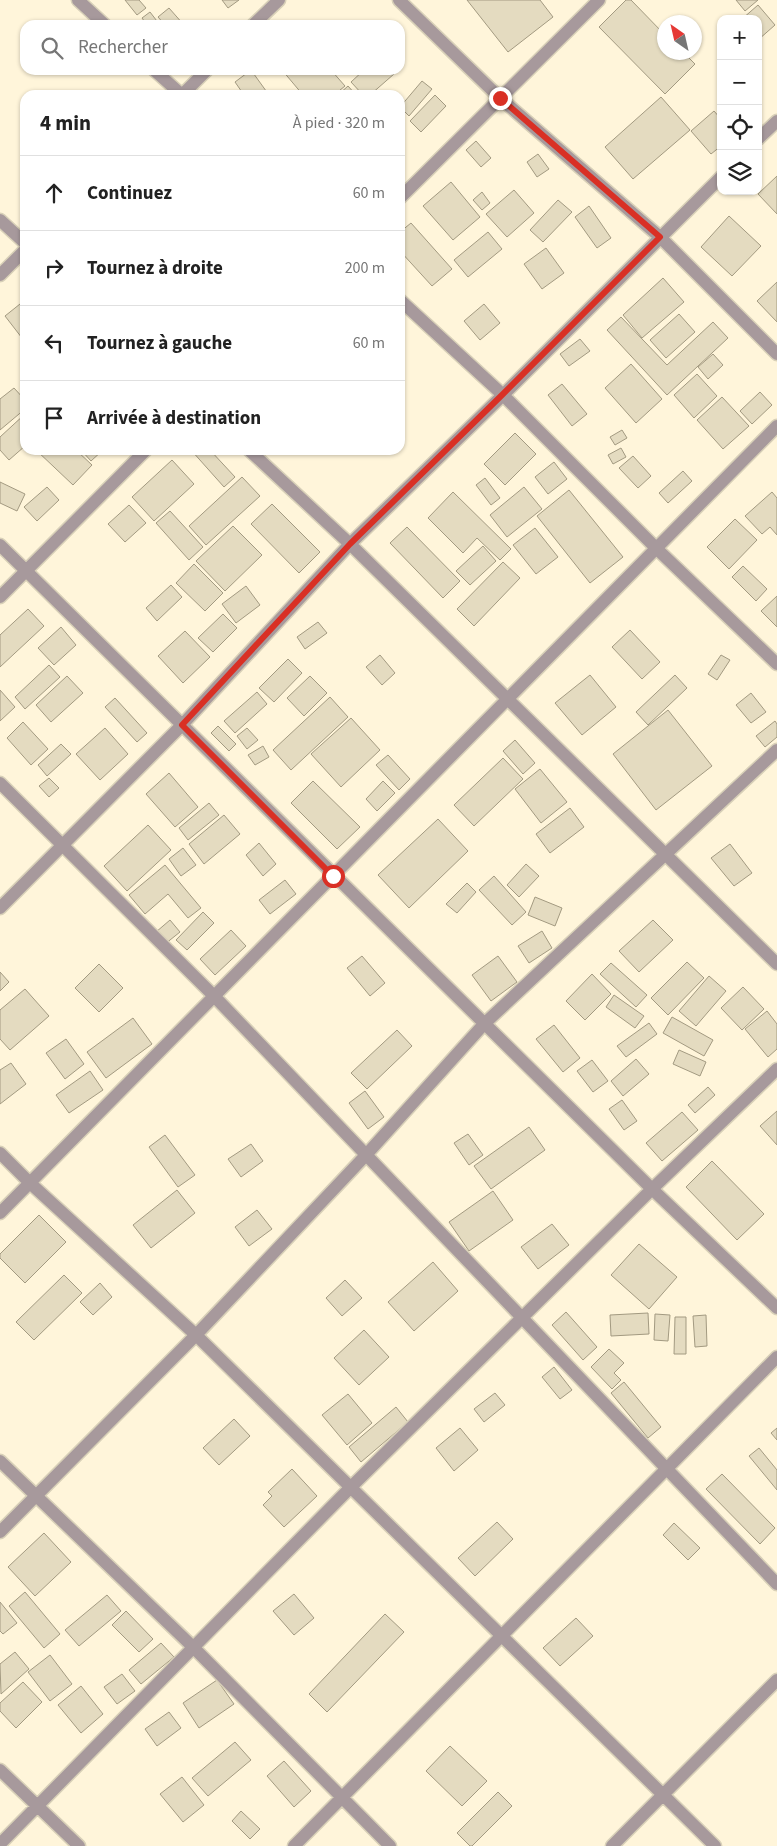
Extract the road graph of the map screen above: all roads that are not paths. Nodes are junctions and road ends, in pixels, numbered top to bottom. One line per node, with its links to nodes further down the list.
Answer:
1 (78, 0): 5 (street)
2 (279, 0): 6 (street)
3 (399, 0): 11 (street)
4 (599, 0): 11 (street)
5 (100, 20)
6 (258, 20)
7 (160, 75): 9 (street)
8 (202, 75): 10 (street)
9 (176, 90)
10 (187, 90)
11 (500, 98): 15 (street); 17 (street)
12 (777, 121): 13 (street)
13 (762, 135)
14 (717, 181): 17 (street)
15 (405, 193)
16 (0, 220): 18 (street)
17 (660, 237): 22 (street); 23 (street)
18 (20, 239)
19 (20, 255): 20 (street)
20 (0, 275)
21 (405, 305): 23 (street)
22 (777, 354)
23 (502, 395): 27 (street); 29 (street)
24 (777, 426): 29 (street)
25 (141, 455): 30 (street)
26 (254, 455): 27 (street)
27 (350, 544): 33 (street); 34 (street)
28 (0, 545): 30 (street)
29 (657, 549): 32 (street); 33 (street)
30 (25, 570): 31 (street); 34 (street)
31 (0, 597)
32 (777, 664)
33 (509, 700): 38 (street); 39 (street)
34 (182, 725): 37 (street); 39 (street)
35 (777, 750): 38 (street)
36 (0, 783): 37 (street)
37 (62, 844): 40 (street); 42 (street)
38 (666, 854): 41 (street); 43 (street)
39 (333, 876): 42 (street); 43 (street)
40 (0, 908)
41 (777, 964)
42 (214, 996): 46 (street); 47 (street)
43 (484, 1024): 46 (street); 48 (street)
44 (777, 1070): 48 (street)
45 (0, 1153): 47 (street)
46 (366, 1155): 51 (street); 52 (street)
47 (30, 1183): 49 (street); 52 (street)
48 (652, 1189): 50 (street); 51 (street)
49 (0, 1213)
50 (777, 1308)
51 (523, 1318): 55 (street); 56 (street)
52 (196, 1335): 56 (street); 57 (street)
53 (777, 1357): 55 (street)
54 (0, 1461): 57 (street)
55 (666, 1469): 59 (street); 60 (street)
56 (351, 1488): 60 (street); 61 (street)
57 (37, 1495): 58 (street); 61 (street)
58 (0, 1532)
59 (777, 1584)
60 (501, 1635): 64 (street); 65 (street)
61 (193, 1647): 65 (street); 66 (street)
62 (777, 1680): 64 (street)
63 (0, 1770): 66 (street)
64 (662, 1795): 71 (street); 72 (street)
65 (340, 1798): 69 (street); 70 (street)
66 (37, 1806): 67 (street); 68 (street)
67 (0, 1844)
68 (79, 1846)
69 (294, 1846)
70 (390, 1846)
71 (612, 1846)
72 (714, 1846)

